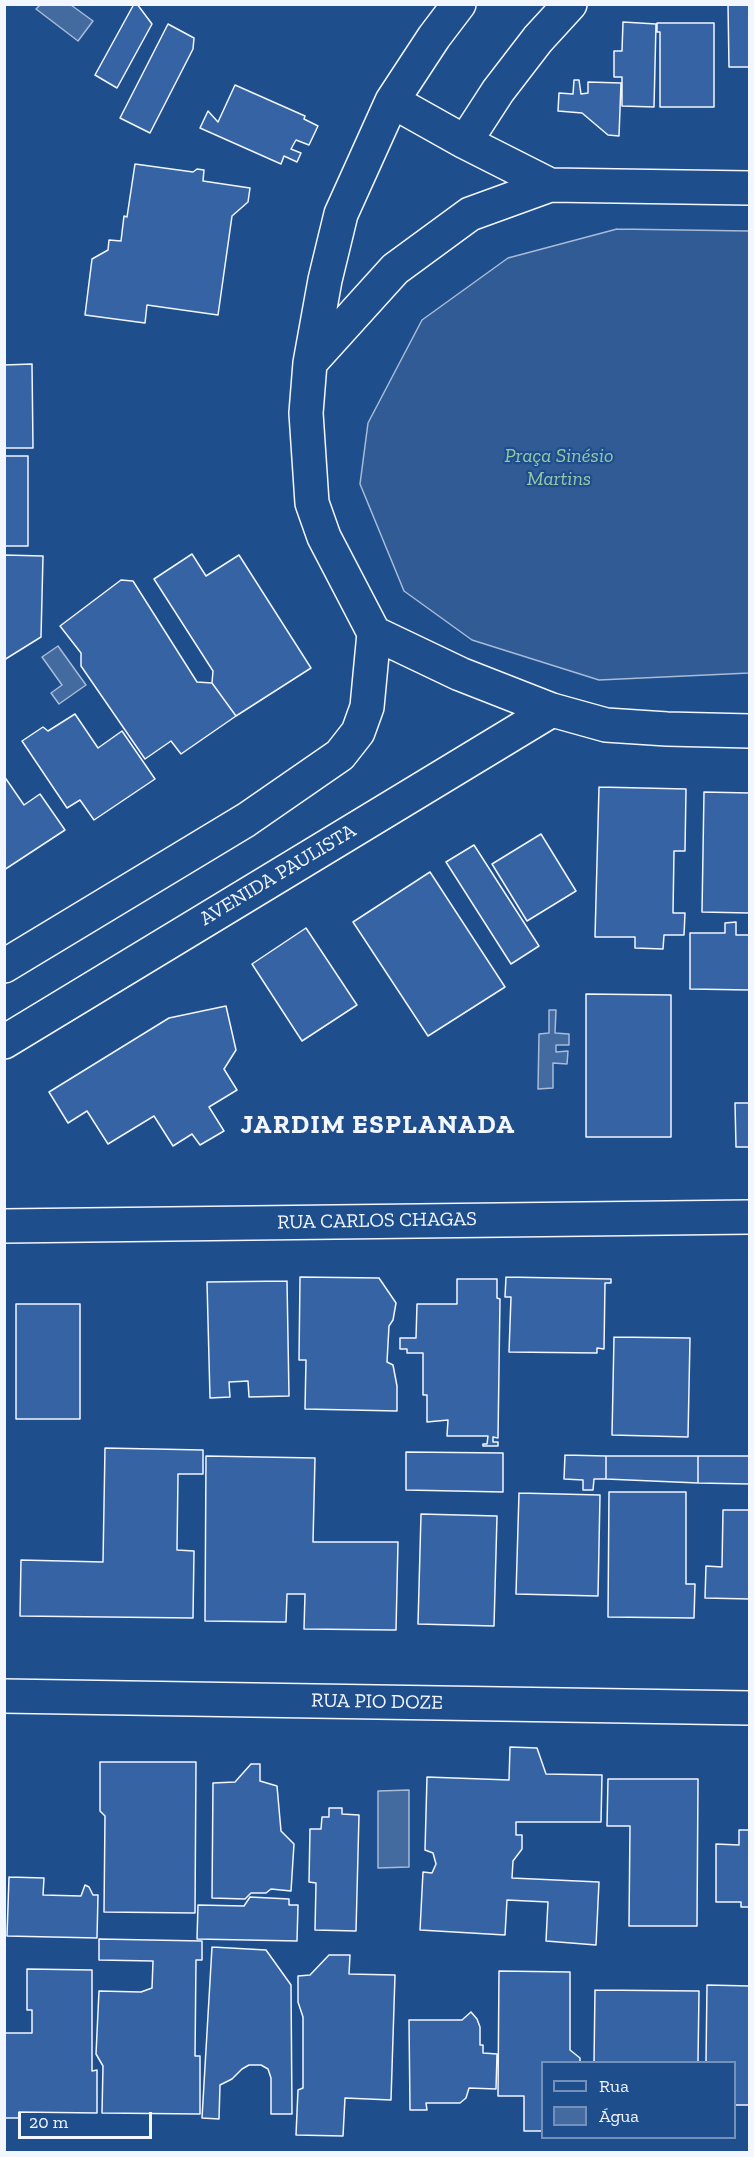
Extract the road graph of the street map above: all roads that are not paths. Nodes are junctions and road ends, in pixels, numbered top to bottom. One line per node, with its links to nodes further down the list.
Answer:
1 (459, 4): 3 (street)
2 (570, 4): 4 (street)
3 (392, 101): 4 (street); 7 (street)
4 (465, 142): 5 (street)
5 (550, 186): 6 (street); 7 (street)
6 (750, 188)
7 (310, 363): 8 (street)
8 (374, 633): 9 (street); 11 (street)
9 (552, 710): 10 (street); 12 (street, AVENIDA PAULISTA)
10 (750, 731)
11 (4, 966)
12 (4, 1042)
13 (750, 1217): 14 (street, RUA CARLOS CHAGAS)
14 (4, 1226)
15 (4, 1696): 16 (street, RUA PIO DOZE)
16 (750, 1708)

